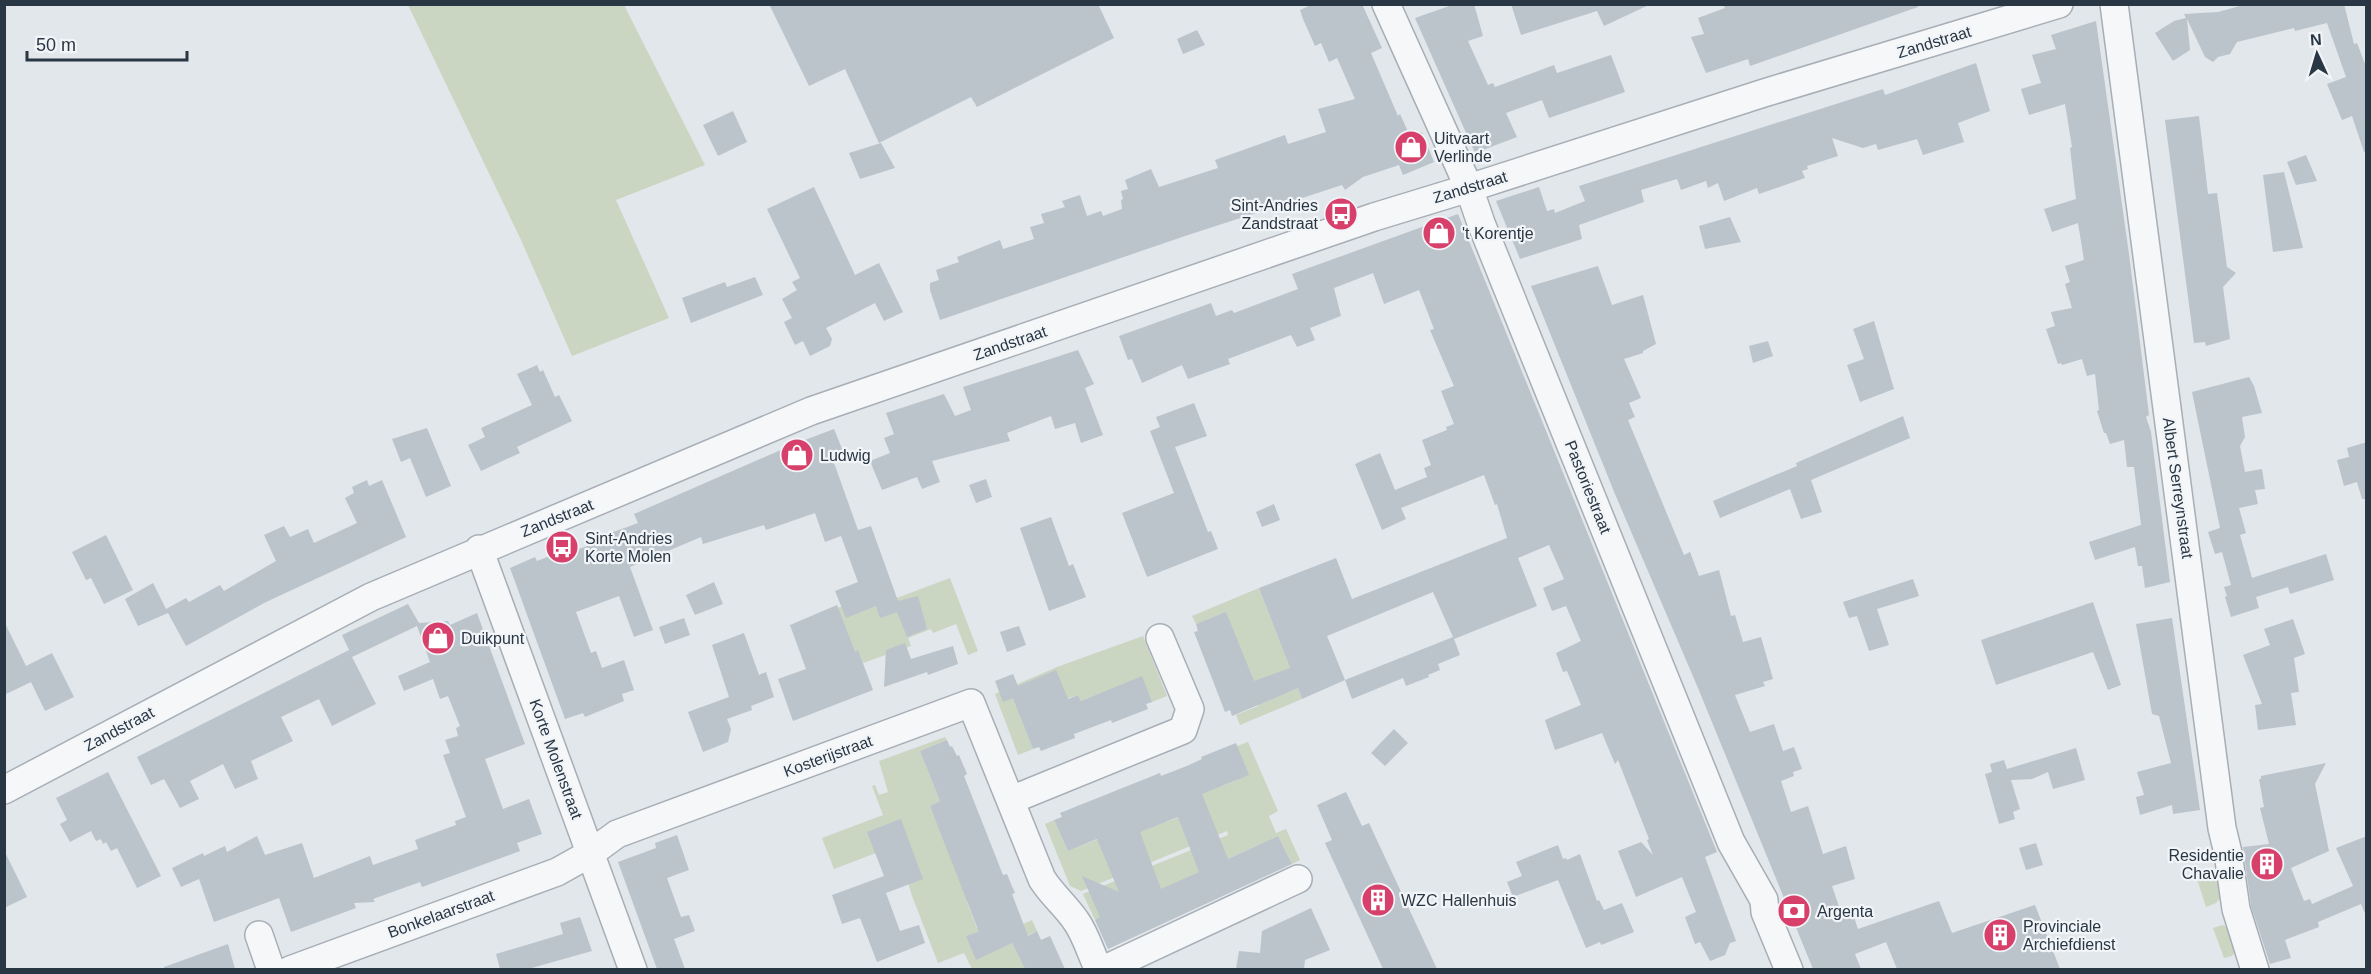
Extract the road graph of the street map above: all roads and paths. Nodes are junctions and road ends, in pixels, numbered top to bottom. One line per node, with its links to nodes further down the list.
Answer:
1 (1386, 4): 4 (street, Pastoriestraat)
2 (2059, 4): 4 (street, Zandstraat)
3 (2114, 4): 17 (street, Albert Serreynstraat)
4 (1469, 189): 5 (street, Zandstraat); 16 (street, Pastoriestraat)
5 (479, 549): 7 (street, Zandstraat); 9 (street, Korte Molenstraat)
6 (1160, 638): 8 (street)
7 (4, 790)
8 (1011, 800): 9 (street, Kosterijstraat); 15 (street, Kosterijstraat)
9 (591, 853): 13 (street, Bonkelaarstraat); 14 (street, Korte Molenstraat)
10 (1298, 879): 15 (street, Kosterijstraat)
11 (259, 935): 12 (street)
12 (271, 969)
13 (290, 969)
14 (633, 969)
15 (1101, 969)
16 (1789, 969)
17 (2255, 969)

